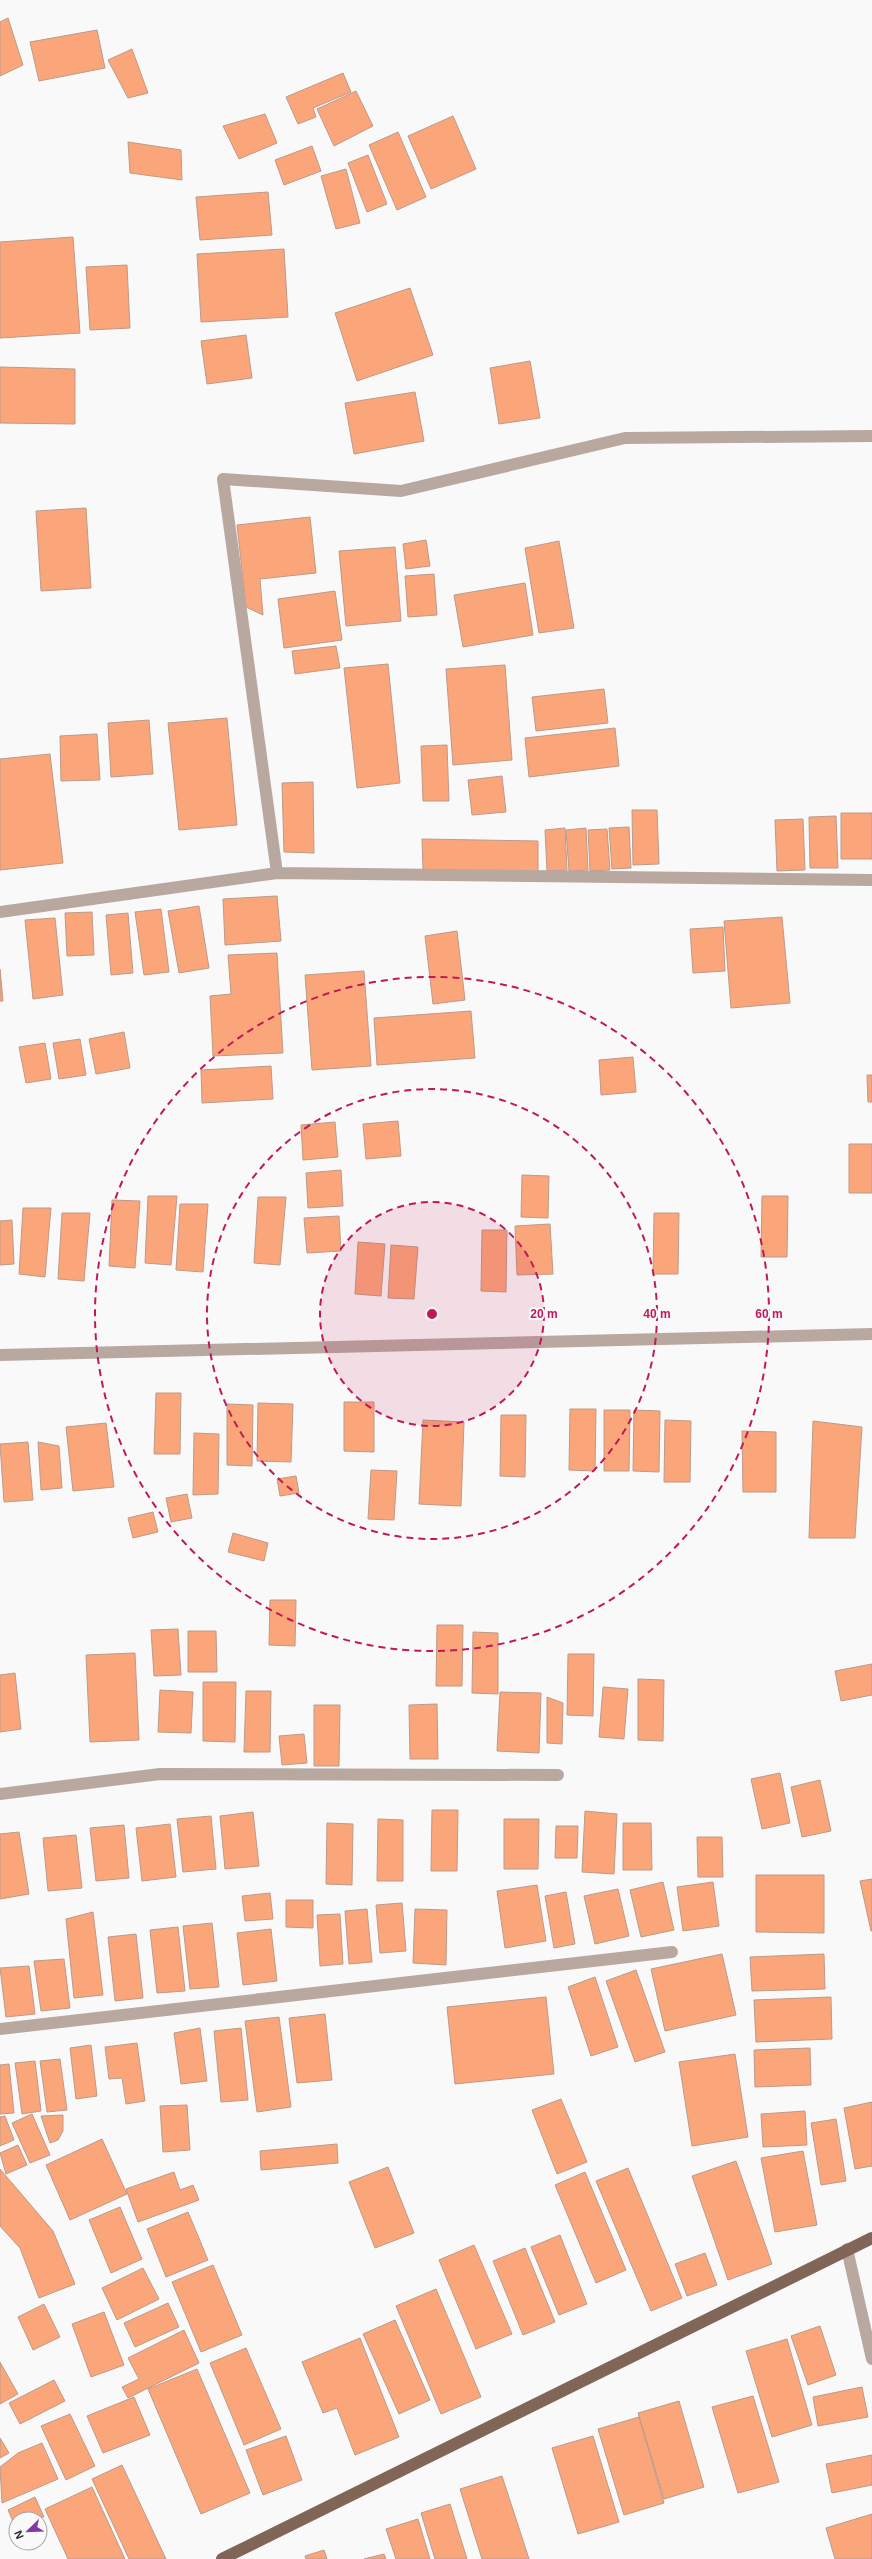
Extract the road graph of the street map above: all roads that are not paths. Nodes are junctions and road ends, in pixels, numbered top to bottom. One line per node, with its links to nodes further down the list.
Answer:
1 (872, 436): 2 (street)
2 (277, 873): 3 (street); 4 (street)
3 (872, 880)
4 (0, 912)
5 (872, 1334): 6 (street)
6 (0, 1355)
7 (558, 1775): 8 (street)
8 (0, 1794)
9 (672, 1952): 10 (street)
10 (0, 2029)
11 (872, 2238): 12 (main road)
12 (847, 2249): 13 (street); 14 (main road)
13 (872, 2359)
14 (222, 2559)

